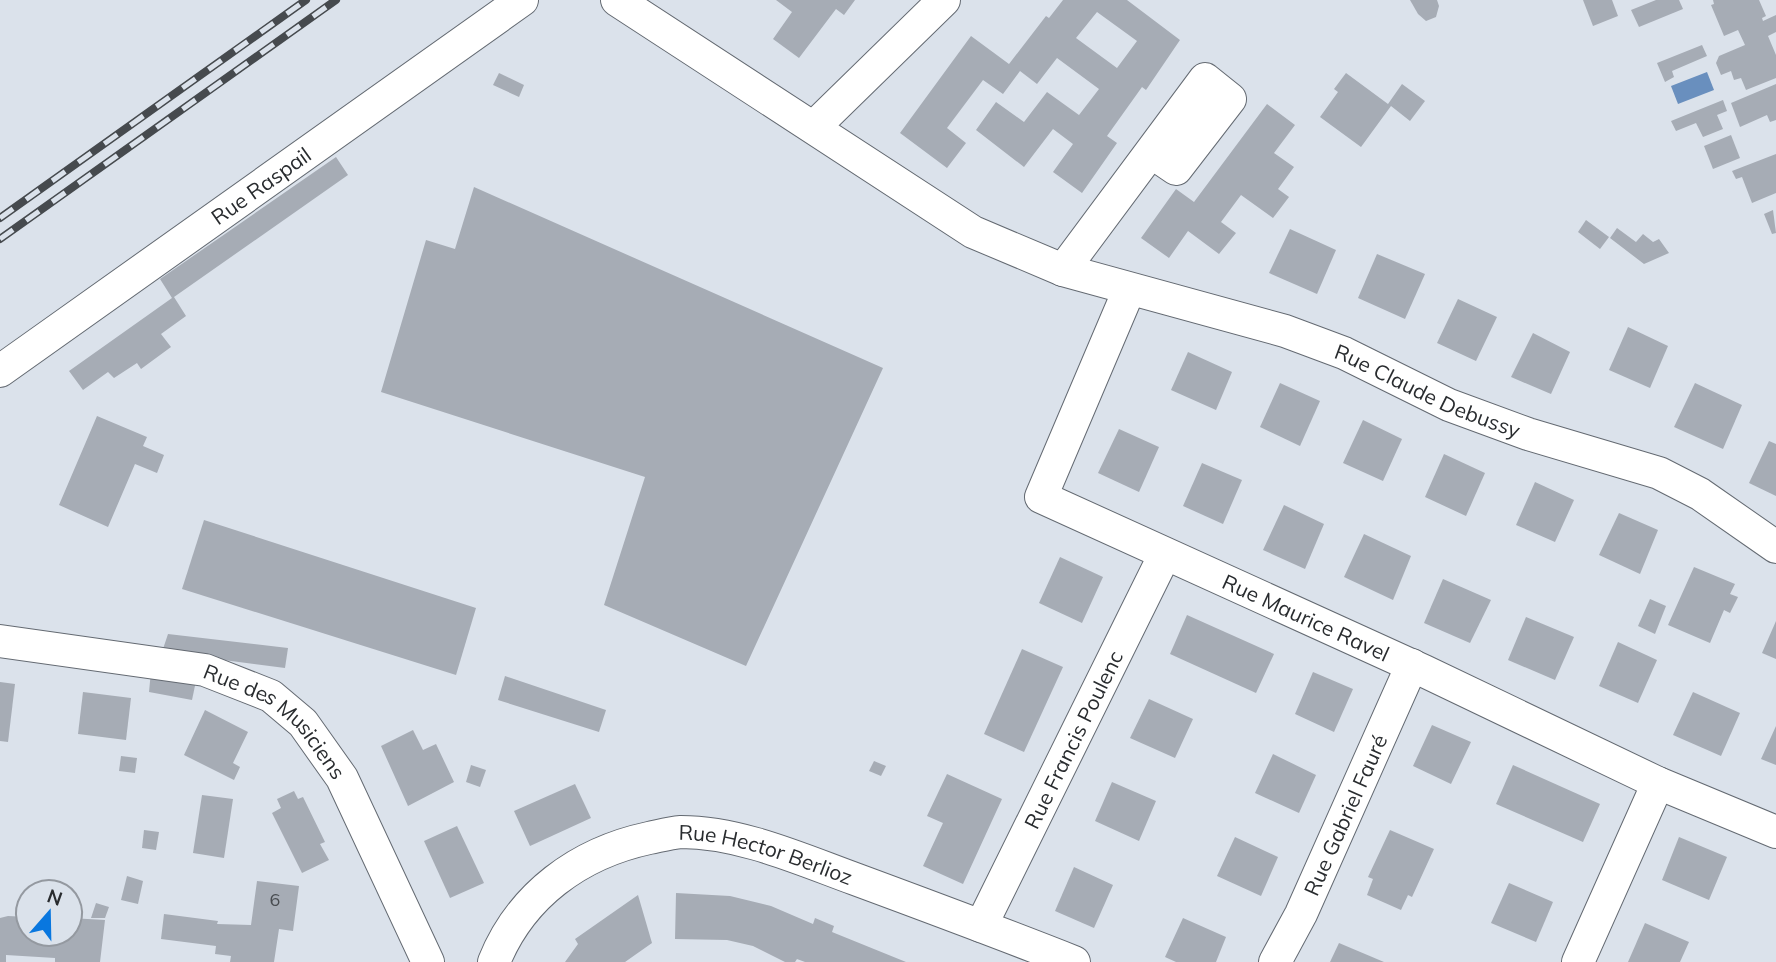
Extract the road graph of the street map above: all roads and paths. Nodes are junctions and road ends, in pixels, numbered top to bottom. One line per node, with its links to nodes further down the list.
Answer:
1 (522, 0): 8 (street, Rue Raspail)
2 (617, 0): 4 (street, Rue Claude Debussy)
3 (944, 0): 4 (street)
4 (814, 127): 6 (street, Rue Claude Debussy)
5 (1151, 152): 6 (street)
6 (1063, 270): 7 (street, Rue Claude Debussy)
7 (1129, 290): 9 (street, Rue Claude Debussy); 10 (street, Rue Maurice Ravel)
8 (0, 371)
9 (1776, 547)
10 (1165, 554): 12 (street, Rue Maurice Ravel); 15 (street, Rue Francis Poulenc)
11 (0, 641): 16 (street, Rue des Musiciens)
12 (1412, 666): 13 (street, Rue Maurice Ravel); 19 (street, Rue Gabriel Fauré)
13 (1658, 783): 14 (street, Rue Maurice Ravel); 20 (street)
14 (1776, 832)
15 (981, 926): 17 (street, Rue Hector Berlioz); 18 (street, Rue Hector Berlioz)
16 (428, 962)
17 (494, 962)
18 (1074, 962)
19 (1275, 962)
20 (1578, 962)

